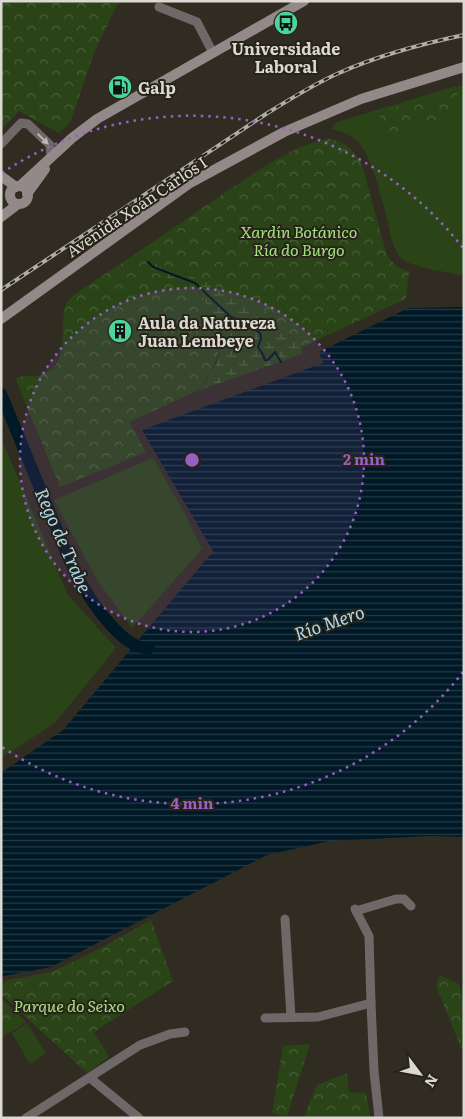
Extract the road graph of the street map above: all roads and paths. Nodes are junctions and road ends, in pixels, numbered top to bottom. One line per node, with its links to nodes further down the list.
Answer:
1 (299, 3): 3 (street)
2 (159, 7): 3 (street)
3 (213, 53): 6 (street)
4 (464, 67): 12 (street, Avenida Xoán Carlos I)
5 (1, 144): 6 (street, one-way to 6)
6 (55, 154): 9 (street)
7 (1, 176): 9 (street)
8 (1, 185): 9 (street)
9 (17, 194): 10 (street); 11 (street)
10 (1, 208)
11 (1, 217)
12 (1, 319)
13 (411, 906): 15 (street)
14 (285, 918): 16 (street)
15 (370, 1003): 16 (street); 22 (street)
16 (291, 1017): 17 (street)
17 (265, 1018)
18 (185, 1032): 19 (street)
19 (90, 1078): 20 (street); 21 (street)
20 (26, 1118)
21 (139, 1118)
22 (379, 1118)

